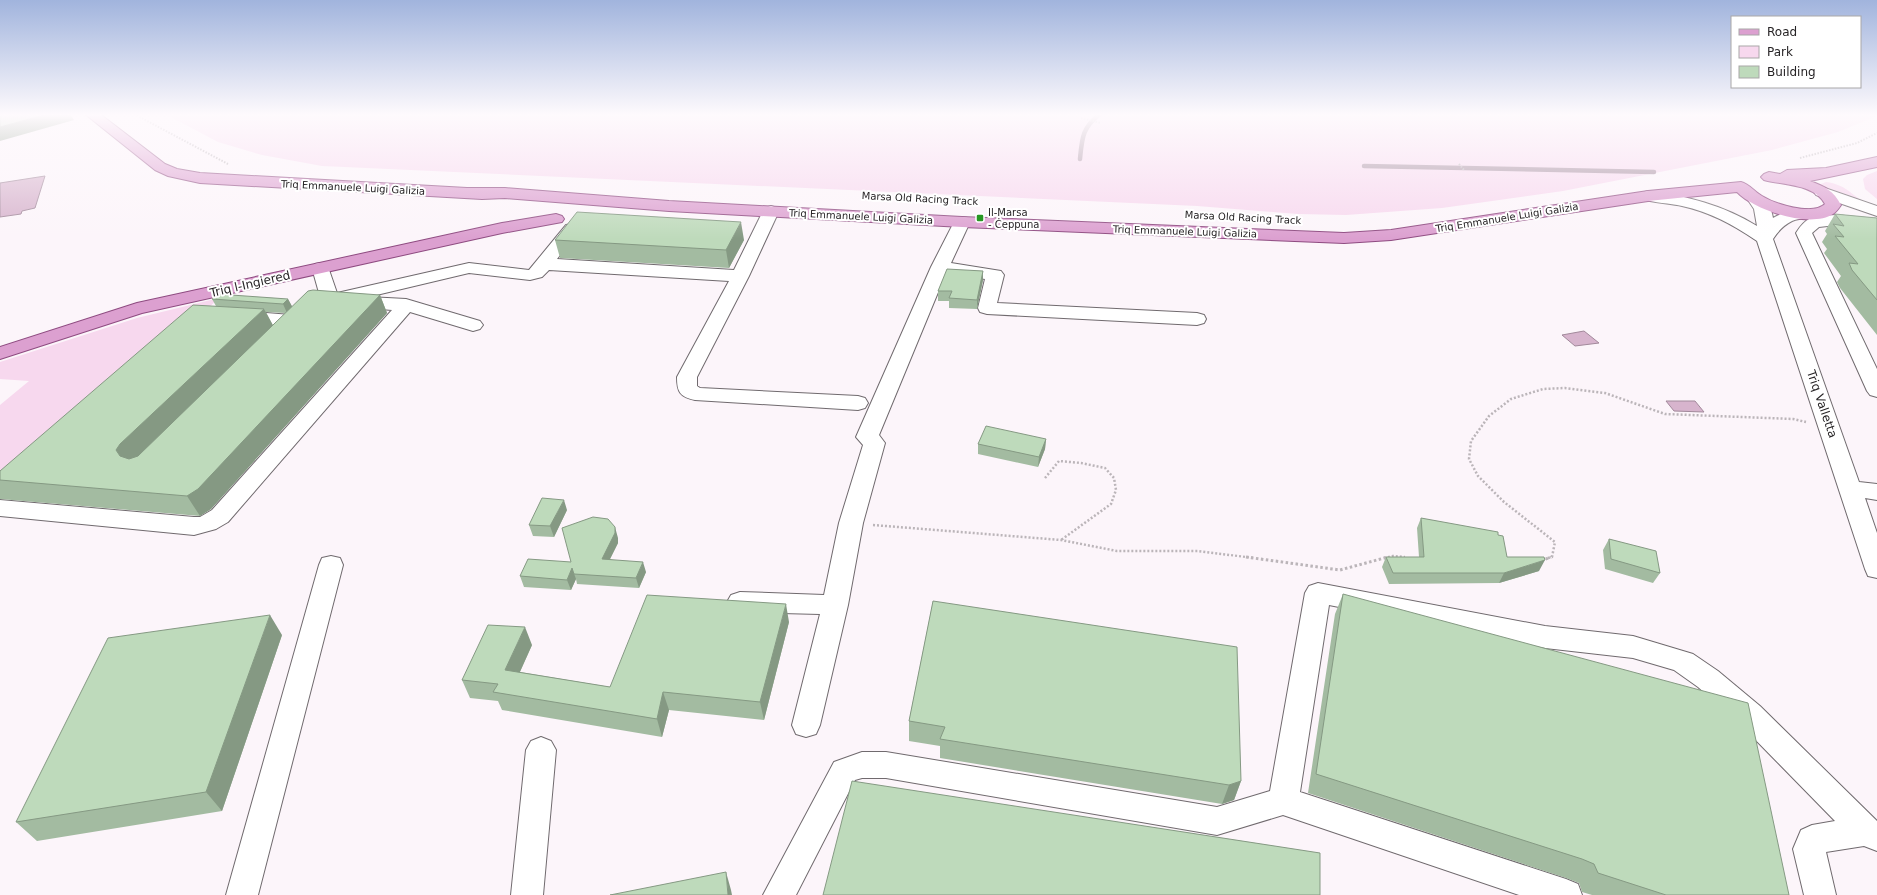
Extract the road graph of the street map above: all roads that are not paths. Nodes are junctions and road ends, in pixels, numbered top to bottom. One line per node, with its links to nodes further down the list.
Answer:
1 (146, 156): 6 (main road, Triq Emmanuele Luigi Galizia)
2 (1877, 162): 3 (main road, Triq Emmanuele Luigi Galizia)
3 (1823, 172): 4 (main road, Triq Emmanuele Luigi Galizia); 5 (main road, Triq Emmanuele Luigi Galizia)
4 (1754, 186): 5 (main road); 8 (main road, Triq Emmanuele Luigi Galizia); 13 (main road); 20 (street, Triq Valletta)
5 (1815, 189): 11 (main road); 12 (street)
6 (422, 191): 7 (main road, Triq Emmanuele Luigi Galizia); 19 (main road)
7 (467, 193): 9 (main road, Triq Emmanuele Luigi Galizia); 9 (main road, Triq Emmanuele Luigi Galizia)
8 (1648, 196): 16 (main road, Triq Emmanuele Luigi Galizia); 20 (street)
9 (544, 206): 14 (main road, Triq Emmanuele Luigi Galizia); 15 (main road); 18 (main road, Triq l-Ingiered)
10 (771, 211): 14 (main road, Triq Emmanuele Luigi Galizia); 16 (main road, Triq Emmanuele Luigi Galizia); 24 (street)
11 (1825, 212): 12 (street); 13 (main road)
12 (1877, 212)
13 (1805, 213): 20 (street)
14 (575, 214): 15 (main road, Triq l-Ingiered); 21 (street)
15 (556, 218): 18 (main road, Triq l-Ingiered)
16 (962, 222): 22 (street)
17 (1877, 225): 33 (street)
18 (502, 228): 19 (main road, Triq l-Ingiered)
19 (469, 236): 23 (main road, Triq l-Ingiered)
20 (1765, 239): 35 (street, Triq Valletta)
21 (544, 264): 24 (street); 25 (street)
22 (940, 267): 28 (street); 41 (street)
23 (321, 268): 25 (street); 32 (main road, Triq l-Ingiered)
24 (740, 276): 34 (street)
25 (318, 303): 26 (street); 29 (street)
26 (406, 305): 30 (street); 37 (street)
27 (222, 316): 29 (street)
28 (1197, 319)
29 (291, 321): 31 (street)
30 (473, 325)
31 (275, 338)
32 (0, 353)
33 (1877, 391)
34 (858, 403)
35 (1850, 488): 36 (street); 39 (street, Triq Valletta)
36 (1877, 492)
37 (0, 508)
38 (331, 565): 46 (street)
39 (1877, 569)
40 (715, 601): 41 (street)
41 (835, 605): 42 (street)
42 (806, 725)
43 (542, 750): 47 (street)
44 (1283, 801): 45 (street); 48 (street); 49 (street)
45 (1871, 834): 50 (street)
46 (242, 895)
47 (527, 895)
48 (779, 895)
49 (1566, 895)
50 (1820, 895)

